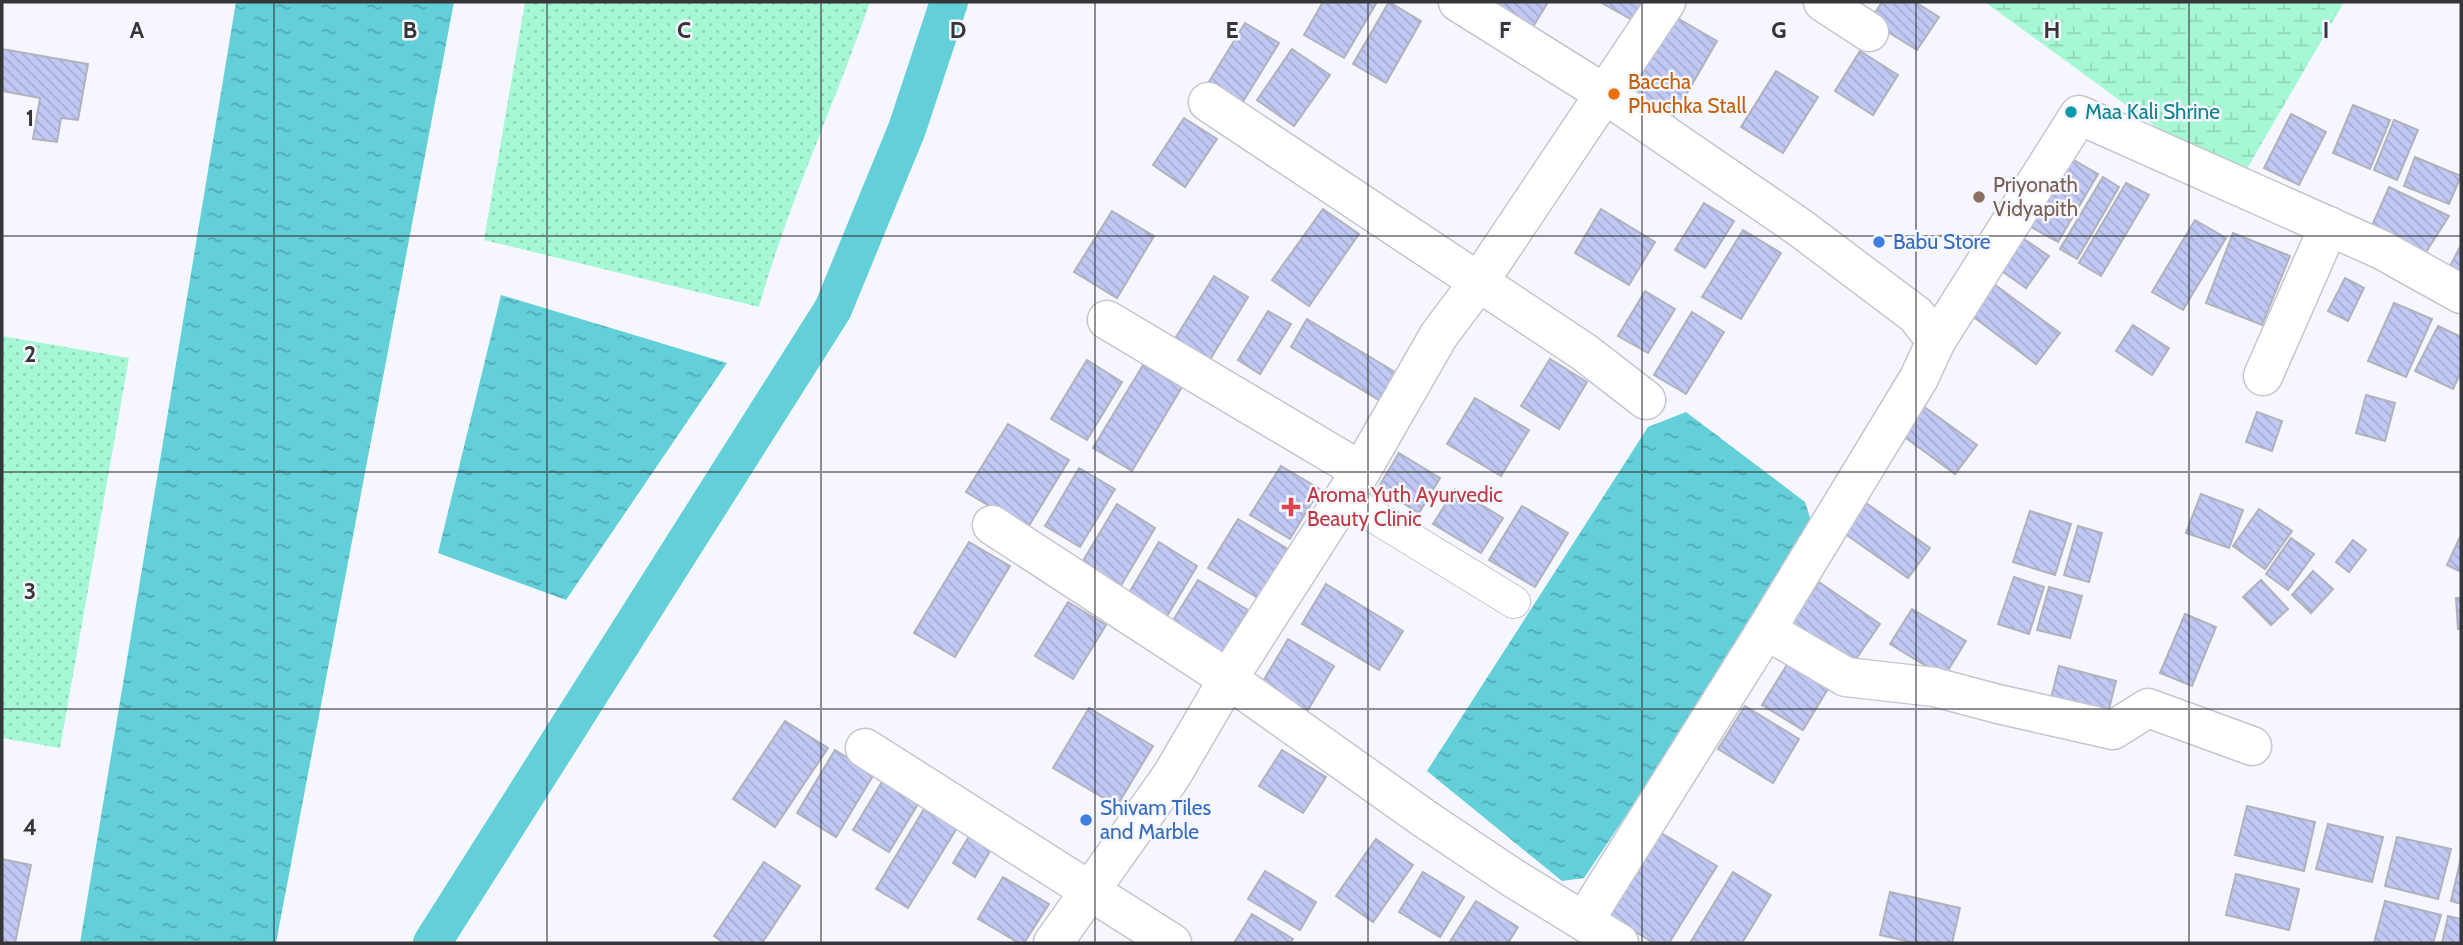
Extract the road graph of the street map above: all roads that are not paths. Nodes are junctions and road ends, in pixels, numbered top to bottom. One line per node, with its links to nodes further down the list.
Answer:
1 (1458, 2): 5 (street)
2 (1666, 2): 5 (street)
3 (1823, 2): 4 (street)
4 (1869, 32)
5 (1605, 94): 8 (street); 11 (street)
6 (1208, 102): 8 (street)
7 (2329, 226): 9 (street); 11 (street); 12 (street)
8 (1478, 283): 13 (street); 14 (street)
9 (2461, 294)
10 (1107, 320): 14 (street)
11 (1936, 341): 17 (street)
12 (2263, 376)
13 (1646, 400)
14 (1352, 484): 16 (street); 18 (street)
15 (992, 526): 18 (street)
16 (1514, 602)
17 (1766, 630): 19 (street); 22 (street)
18 (1227, 679): 21 (street); 22 (street)
19 (2252, 747)
20 (865, 748): 21 (street)
21 (1091, 890): 23 (street); 24 (street)
22 (1584, 920): 25 (street)
23 (1053, 943)
24 (1172, 943)
25 (1619, 943)

